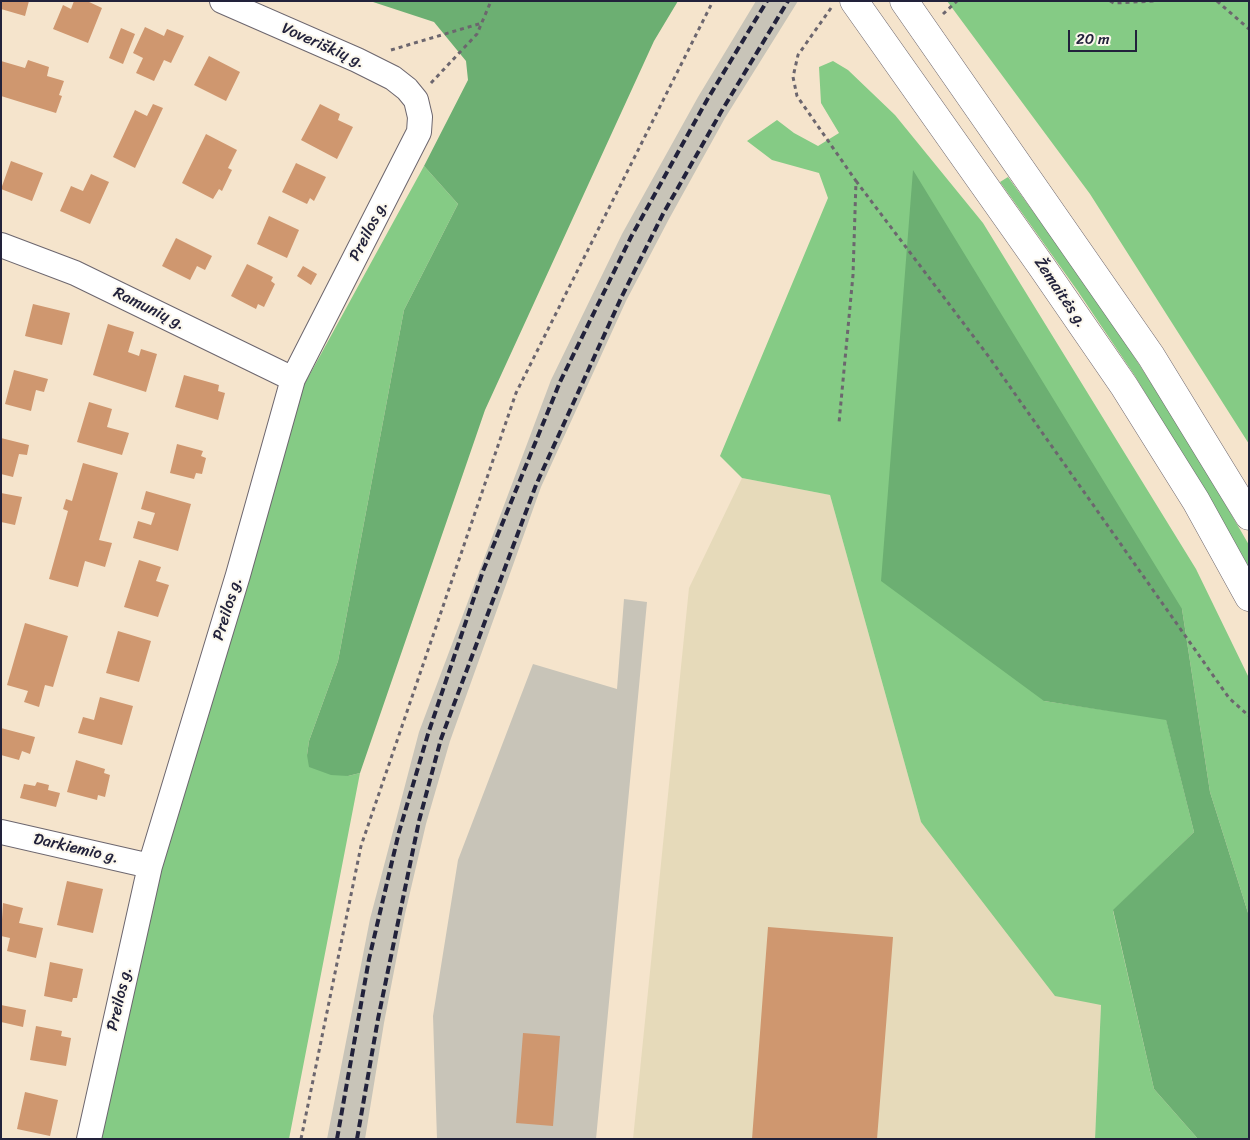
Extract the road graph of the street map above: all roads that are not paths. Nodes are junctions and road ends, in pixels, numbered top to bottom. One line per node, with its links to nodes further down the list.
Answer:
1 (222, 1): 4 (street, Voveriškių g.)
2 (854, 1): 8 (main road, Žemaitės g.)
3 (904, 1): 7 (main road)
4 (416, 100): 6 (street, Preilos g.)
5 (1, 245): 6 (street, Ramunių g.)
6 (293, 379): 10 (street, Preilos g.)
7 (1249, 516)
8 (1249, 597)
9 (1, 832): 10 (street, Darkiemio g.)
10 (150, 866): 11 (street, Preilos g.)
11 (89, 1139)

